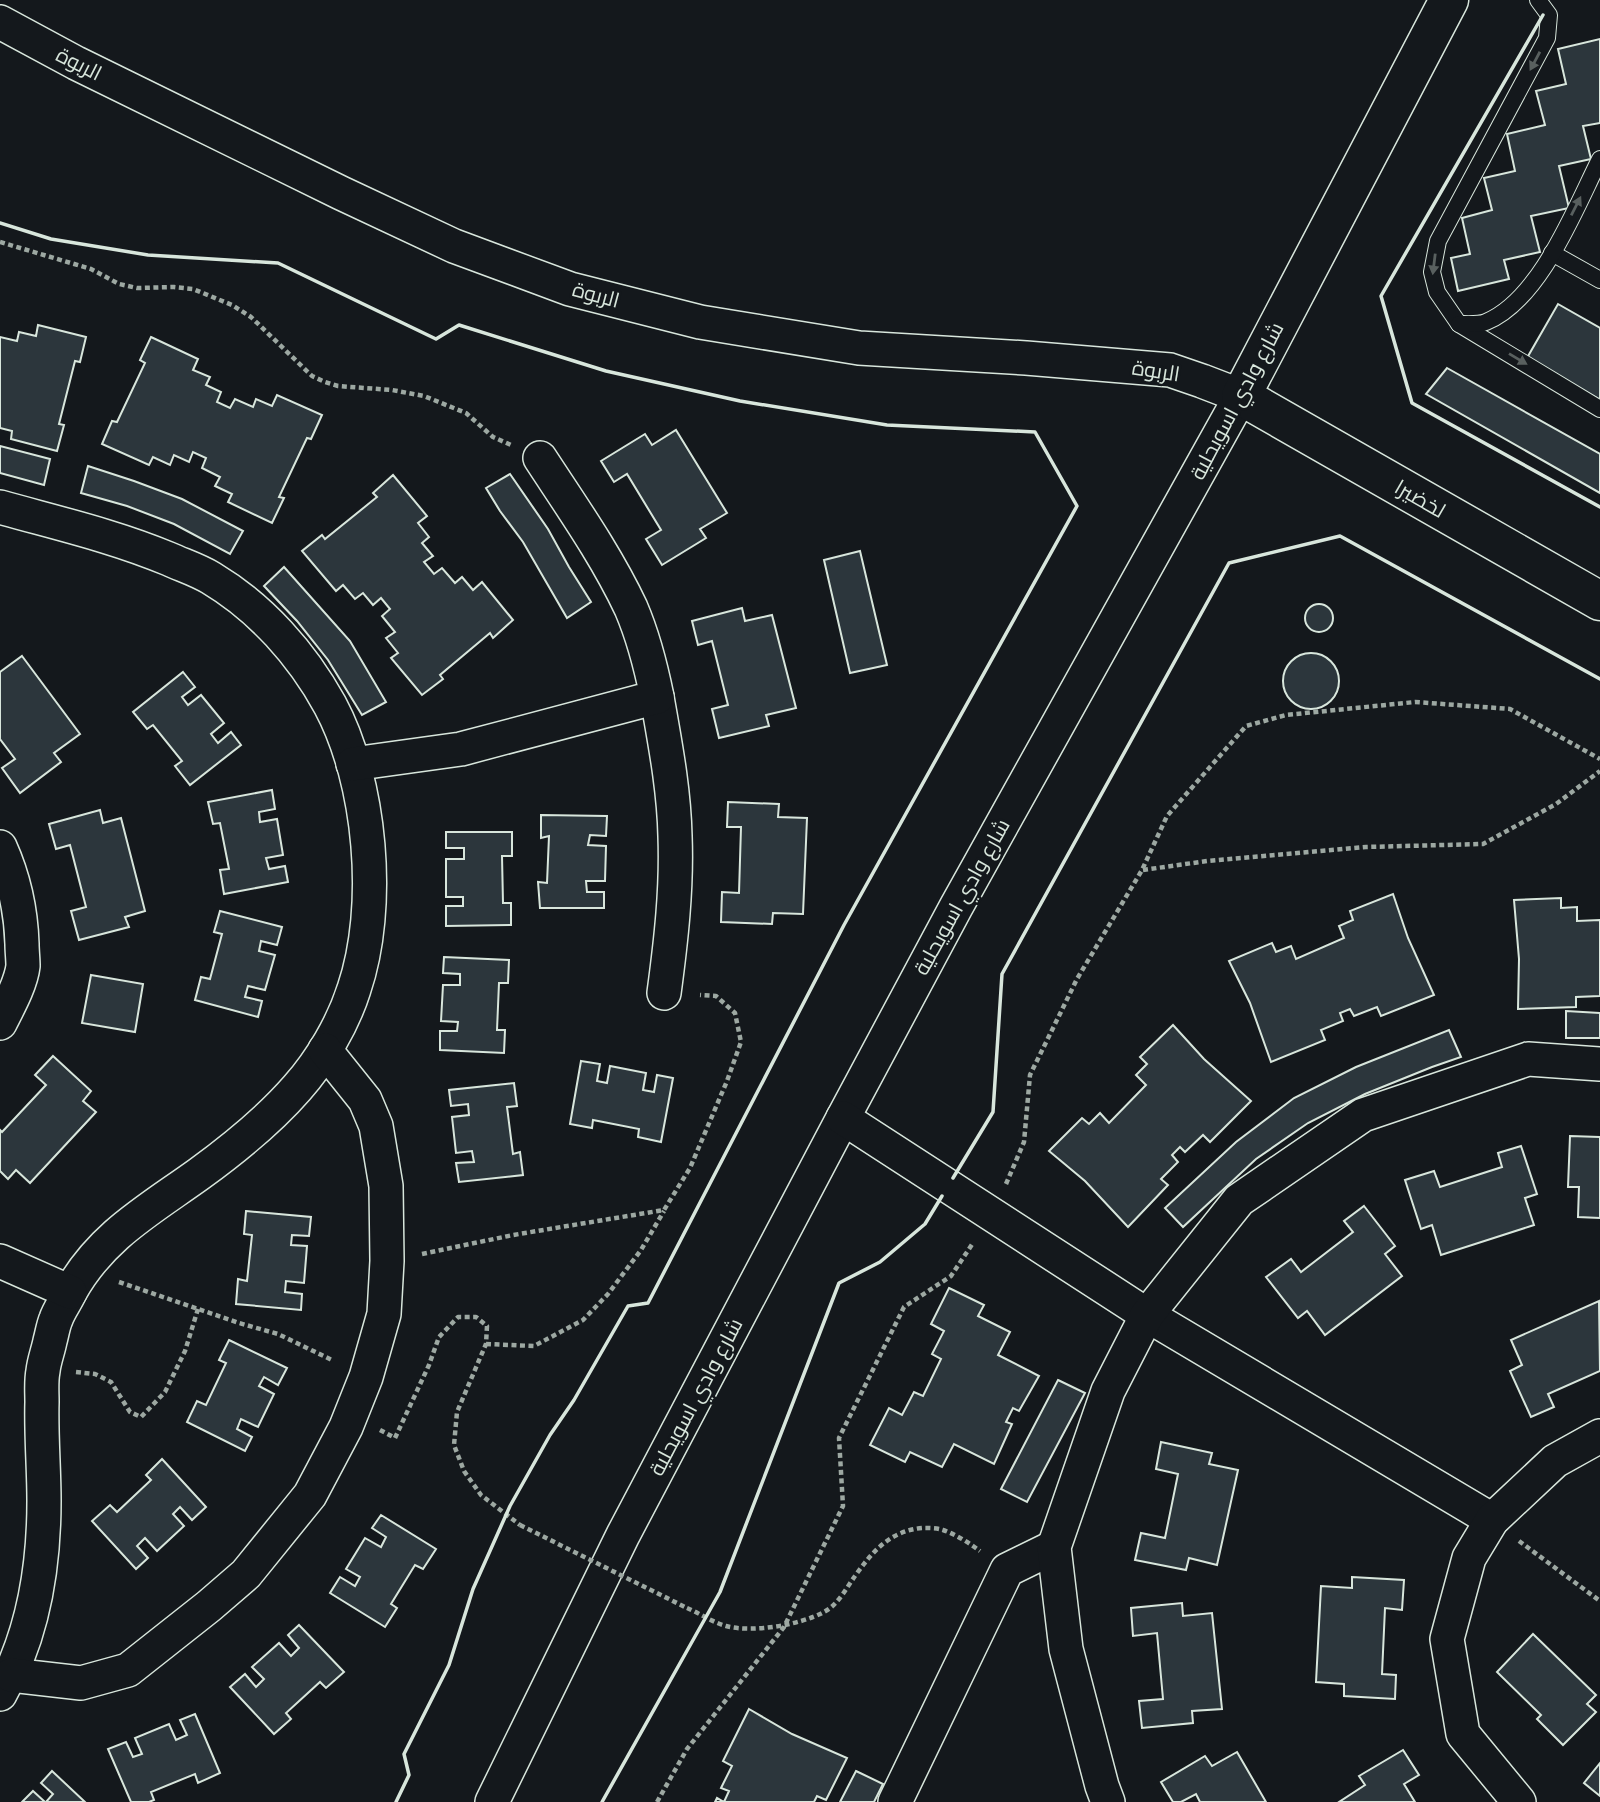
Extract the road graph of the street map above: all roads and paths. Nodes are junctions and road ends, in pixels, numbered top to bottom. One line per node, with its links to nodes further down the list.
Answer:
1 (1449, 0): 9 (street, شارع وادي اسويحلية)
2 (1538, 0): 8 (lane, one-way to 8)
3 (0, 22): 9 (street, الربوة)
4 (1600, 159): 6 (lane, one-way to 4)
5 (0, 242): 11 (path)
6 (1552, 253): 7 (lane); 8 (lane)
7 (1600, 280)
8 (1459, 324): 10 (lane, one-way to 10)
9 (1241, 396): 13 (street, لخضيرا); 24 (street, شارع وادي اسويحلية)
10 (1600, 409)
11 (540, 458): 14 (street)
12 (0, 507): 16 (street)
13 (1600, 601)
14 (657, 696): 16 (street); 20 (street)
15 (1600, 759): 19 (path)
16 (352, 764): 22 (street)
17 (1600, 771): 19 (path)
18 (0, 847): 21 (street)
19 (1142, 870): 26 (path)
20 (664, 993): 25 (path)
21 (0, 1023)
22 (325, 1050): 28 (street); 29 (street)
23 (1600, 1064): 31 (street)
24 (843, 1118): 26 (street); 43 (street, شارع وادي اسويحلية)
25 (664, 1210): 28 (path); 32 (path)
26 (992, 1215): 31 (street); 41 (path)
27 (0, 1261): 29 (street)
28 (387, 1261): 34 (street)
29 (75, 1284): 30 (path); 33 (street)
30 (198, 1309): 33 (path); 34 (path)
31 (1147, 1315): 37 (street); 38 (street)
32 (486, 1344): 35 (path); 41 (path, bridge)
33 (43, 1372): 42 (street)
34 (366, 1377): 35 (street)
35 (351, 1415): 42 (street)
36 (1600, 1436): 37 (street)
37 (1492, 1520): 40 (path); 47 (street)
38 (1054, 1547): 39 (street); 46 (street)
39 (1007, 1570): 41 (path); 45 (street)
40 (1600, 1601)
41 (784, 1627): 44 (path)
42 (5, 1684)
43 (492, 1802)
44 (657, 1802)
45 (895, 1802)
46 (1108, 1802)
47 (1519, 1802)

